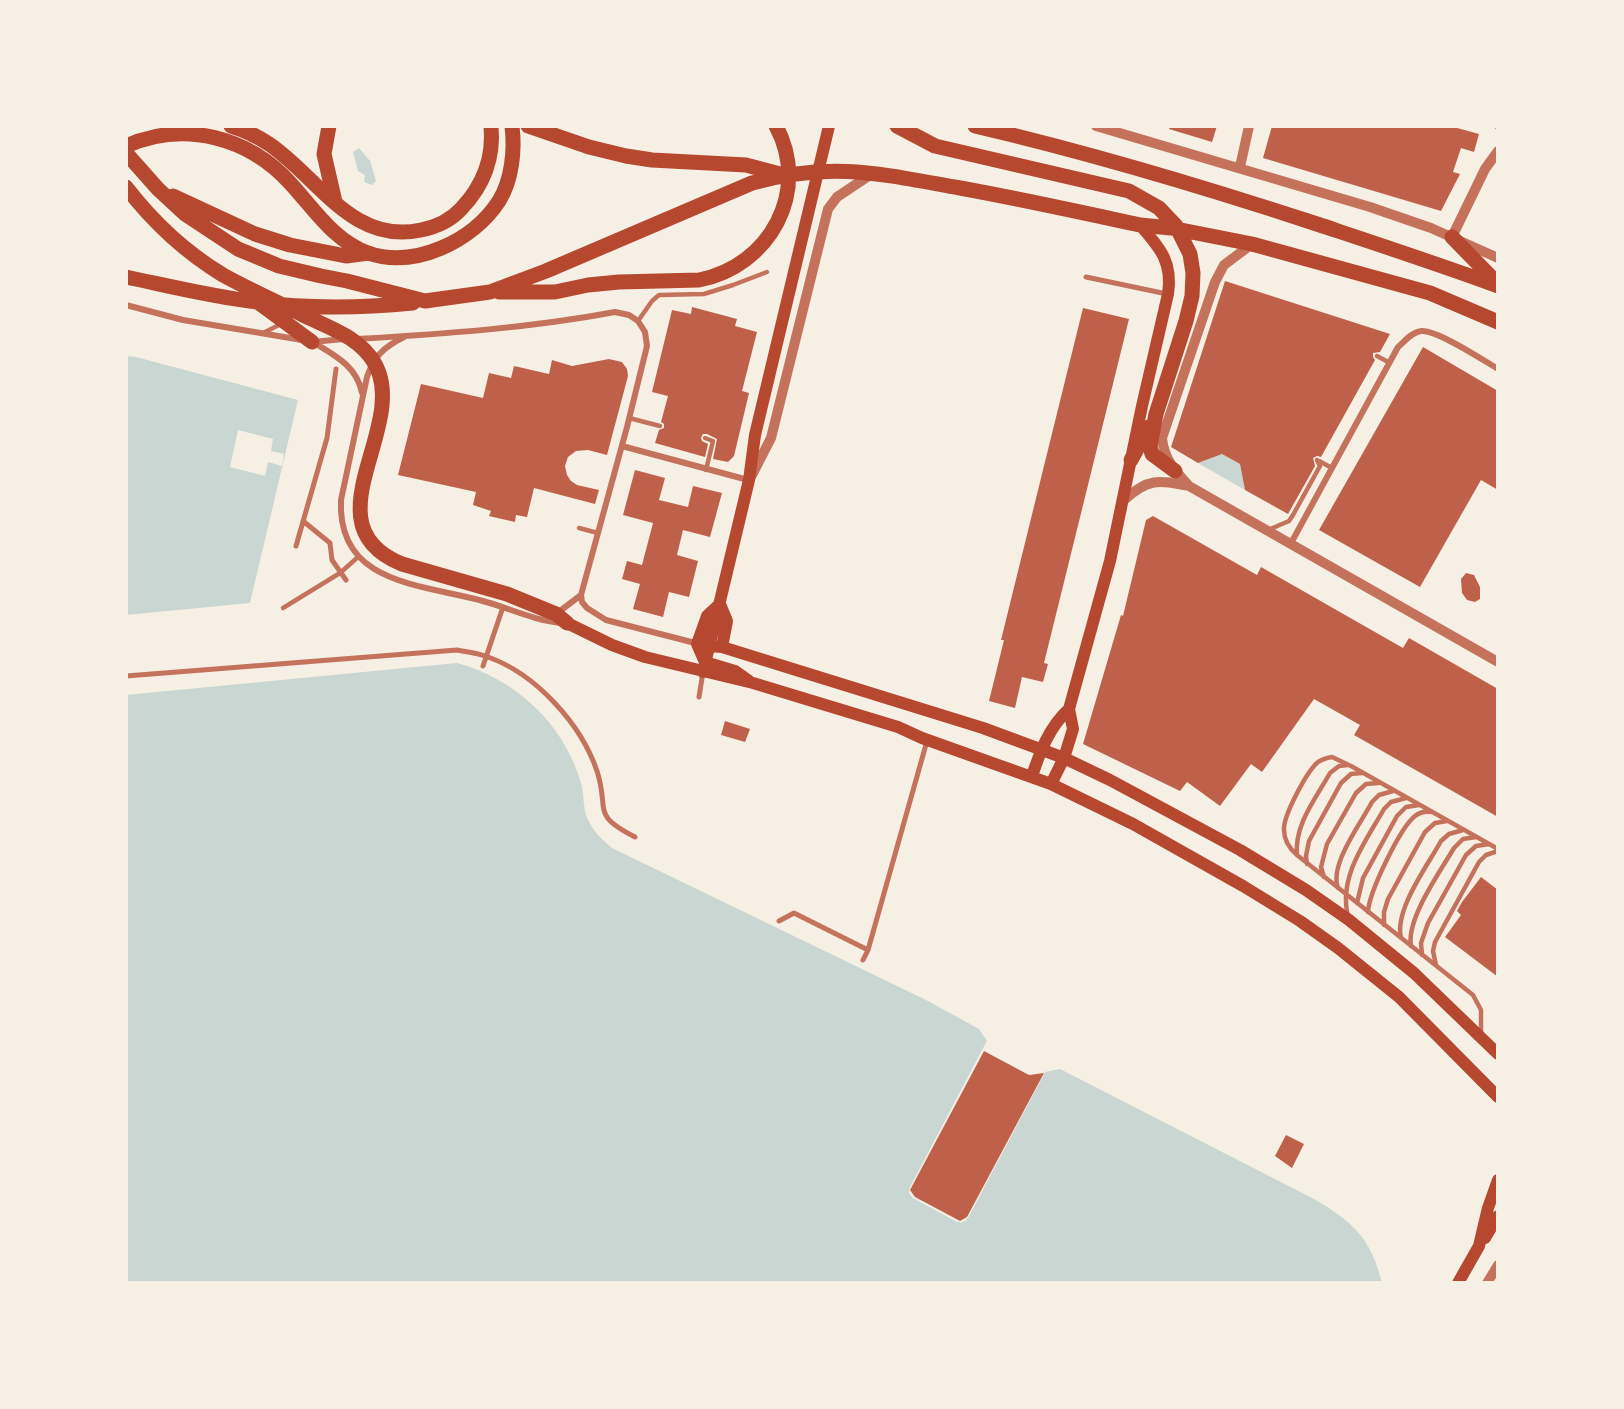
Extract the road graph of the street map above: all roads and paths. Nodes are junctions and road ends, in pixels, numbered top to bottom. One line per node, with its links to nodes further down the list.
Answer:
1 (231, 126): 20 (highway)
2 (329, 126): 20 (highway)
3 (492, 126): 20 (highway)
4 (512, 126): 24 (highway)
5 (528, 126): 17 (highway)
6 (776, 126): 30 (highway)
7 (829, 126): 55 (main road)
8 (897, 126): 46 (highway)
9 (975, 126): 29 (highway)
10 (1096, 126): 15 (street)
11 (1249, 126): 15 (street)
12 (126, 146): 24 (highway)
13 (1498, 150): 22 (street)
14 (126, 153): 19 (highway)
15 (1240, 167): 22 (street)
16 (874, 172): 17 (highway); 21 (highway); 55 (street)
17 (782, 175): 30 (highway)
18 (126, 187): 71 (highway)
19 (158, 189): 24 (highway); 32 (highway)
20 (335, 202)
21 (1140, 225): 23 (highway); 31 (main road)
22 (1452, 237): 25 (street); 29 (highway)
23 (1252, 244): 37 (highway); 54 (street)
24 (369, 253)
25 (1498, 258)
26 (767, 272): 35 (lane)
27 (126, 277): 33 (highway)
28 (1086, 278): 31 (street)
29 (1498, 285)
30 (490, 292): 32 (highway)
31 (1168, 294): 51 (main road)
32 (425, 301): 33 (highway)
33 (257, 302): 36 (highway)
34 (126, 305): 38 (street)
35 (638, 321): 39 (street); 47 (street)
36 (286, 322): 38 (lane); 40 (highway)
37 (1498, 322)
38 (263, 333): 40 (street)
39 (407, 336): 40 (street); 45 (street)
40 (312, 342): 45 (street)
41 (1377, 356): 42 (lane)
42 (1390, 363): 44 (street); 52 (street)
43 (336, 369): 58 (street)
44 (1498, 369)
45 (363, 397): 64 (street)
46 (1156, 414): 51 (highway); 54 (highway)
47 (629, 418): 48 (lane); 50 (street)
48 (660, 426)
49 (705, 438): 53 (lane)
50 (622, 446): 53 (street); 61 (street)
51 (1131, 460): 57 (main road)
52 (1332, 468): 60 (lane); 62 (street)
53 (706, 470): 55 (street)
54 (1175, 471): 56 (street)
55 (749, 480): 68 (main road)
56 (1189, 486): 57 (street); 60 (street)
57 (1124, 500): 79 (main road)
58 (303, 521): 63 (street); 65 (street)
59 (579, 528): 61 (lane)
60 (1266, 531): 62 (street)
61 (598, 533): 67 (street)
62 (1290, 545): 74 (street)
63 (296, 546)
64 (358, 557): 65 (lane); 69 (street)
65 (340, 573): 66 (street); 70 (lane)
66 (346, 580)
67 (581, 595): 71 (street); 72 (street)
68 (720, 604): 72 (main road); 72 (main road)
69 (502, 607): 71 (street); 73 (street)
70 (283, 608)
71 (561, 619): 76 (main road)
72 (709, 646): 76 (main road); 81 (main road)
73 (487, 656): 75 (street); 77 (street); 94 (street)
74 (1498, 662)
75 (483, 666)
76 (704, 667): 78 (street); 80 (main road)
77 (126, 676)
78 (699, 697)
79 (1069, 709): 81 (main road); 82 (main road)
80 (928, 739): 85 (main road); 109 (street)
81 (1041, 749): 82 (main road); 85 (main road)
82 (1064, 758): 86 (main road); 104 (main road)
83 (1351, 766): 84 (lane); 97 (lane); 97 (lane)
84 (1366, 774): 87 (lane); 98 (lane)
85 (1032, 776): 86 (main road)
86 (1051, 784): 115 (main road)
87 (1386, 785): 88 (lane); 99 (lane)
88 (1402, 794): 89 (lane); 100 (lane)
89 (1414, 801): 90 (lane); 101 (lane)
90 (1426, 808): 91 (lane); 102 (lane)
91 (1438, 815): 92 (lane); 103 (lane)
92 (1455, 824): 93 (lane); 106 (lane)
93 (1471, 833): 95 (lane); 107 (lane)
94 (635, 837)
95 (1483, 840): 96 (lane); 108 (lane)
96 (1497, 849): 110 (lane); 112 (lane)
97 (1297, 855): 98 (lane)
98 (1307, 864): 99 (lane)
99 (1324, 877): 100 (lane)
100 (1338, 888): 101 (lane)
101 (1346, 895): 102 (lane); 104 (lane)
102 (1357, 903): 103 (lane)
103 (1368, 912): 106 (lane)
104 (1349, 920): 113 (main road)
105 (779, 921): 109 (street)
106 (1384, 925): 107 (lane)
107 (1401, 938): 108 (lane)
108 (1411, 946): 110 (lane)
109 (867, 950): 111 (street)
110 (1422, 955): 112 (lane)
111 (863, 960)
112 (1436, 965): 113 (lane)
113 (1481, 1037): 114 (main road)
114 (1498, 1054)
115 (1498, 1097)
116 (1498, 1180): 118 (main road)
117 (1498, 1216): 118 (main road)
118 (1479, 1246): 120 (main road)
119 (1498, 1265): 121 (street)
120 (1458, 1283)
121 (1487, 1283)

